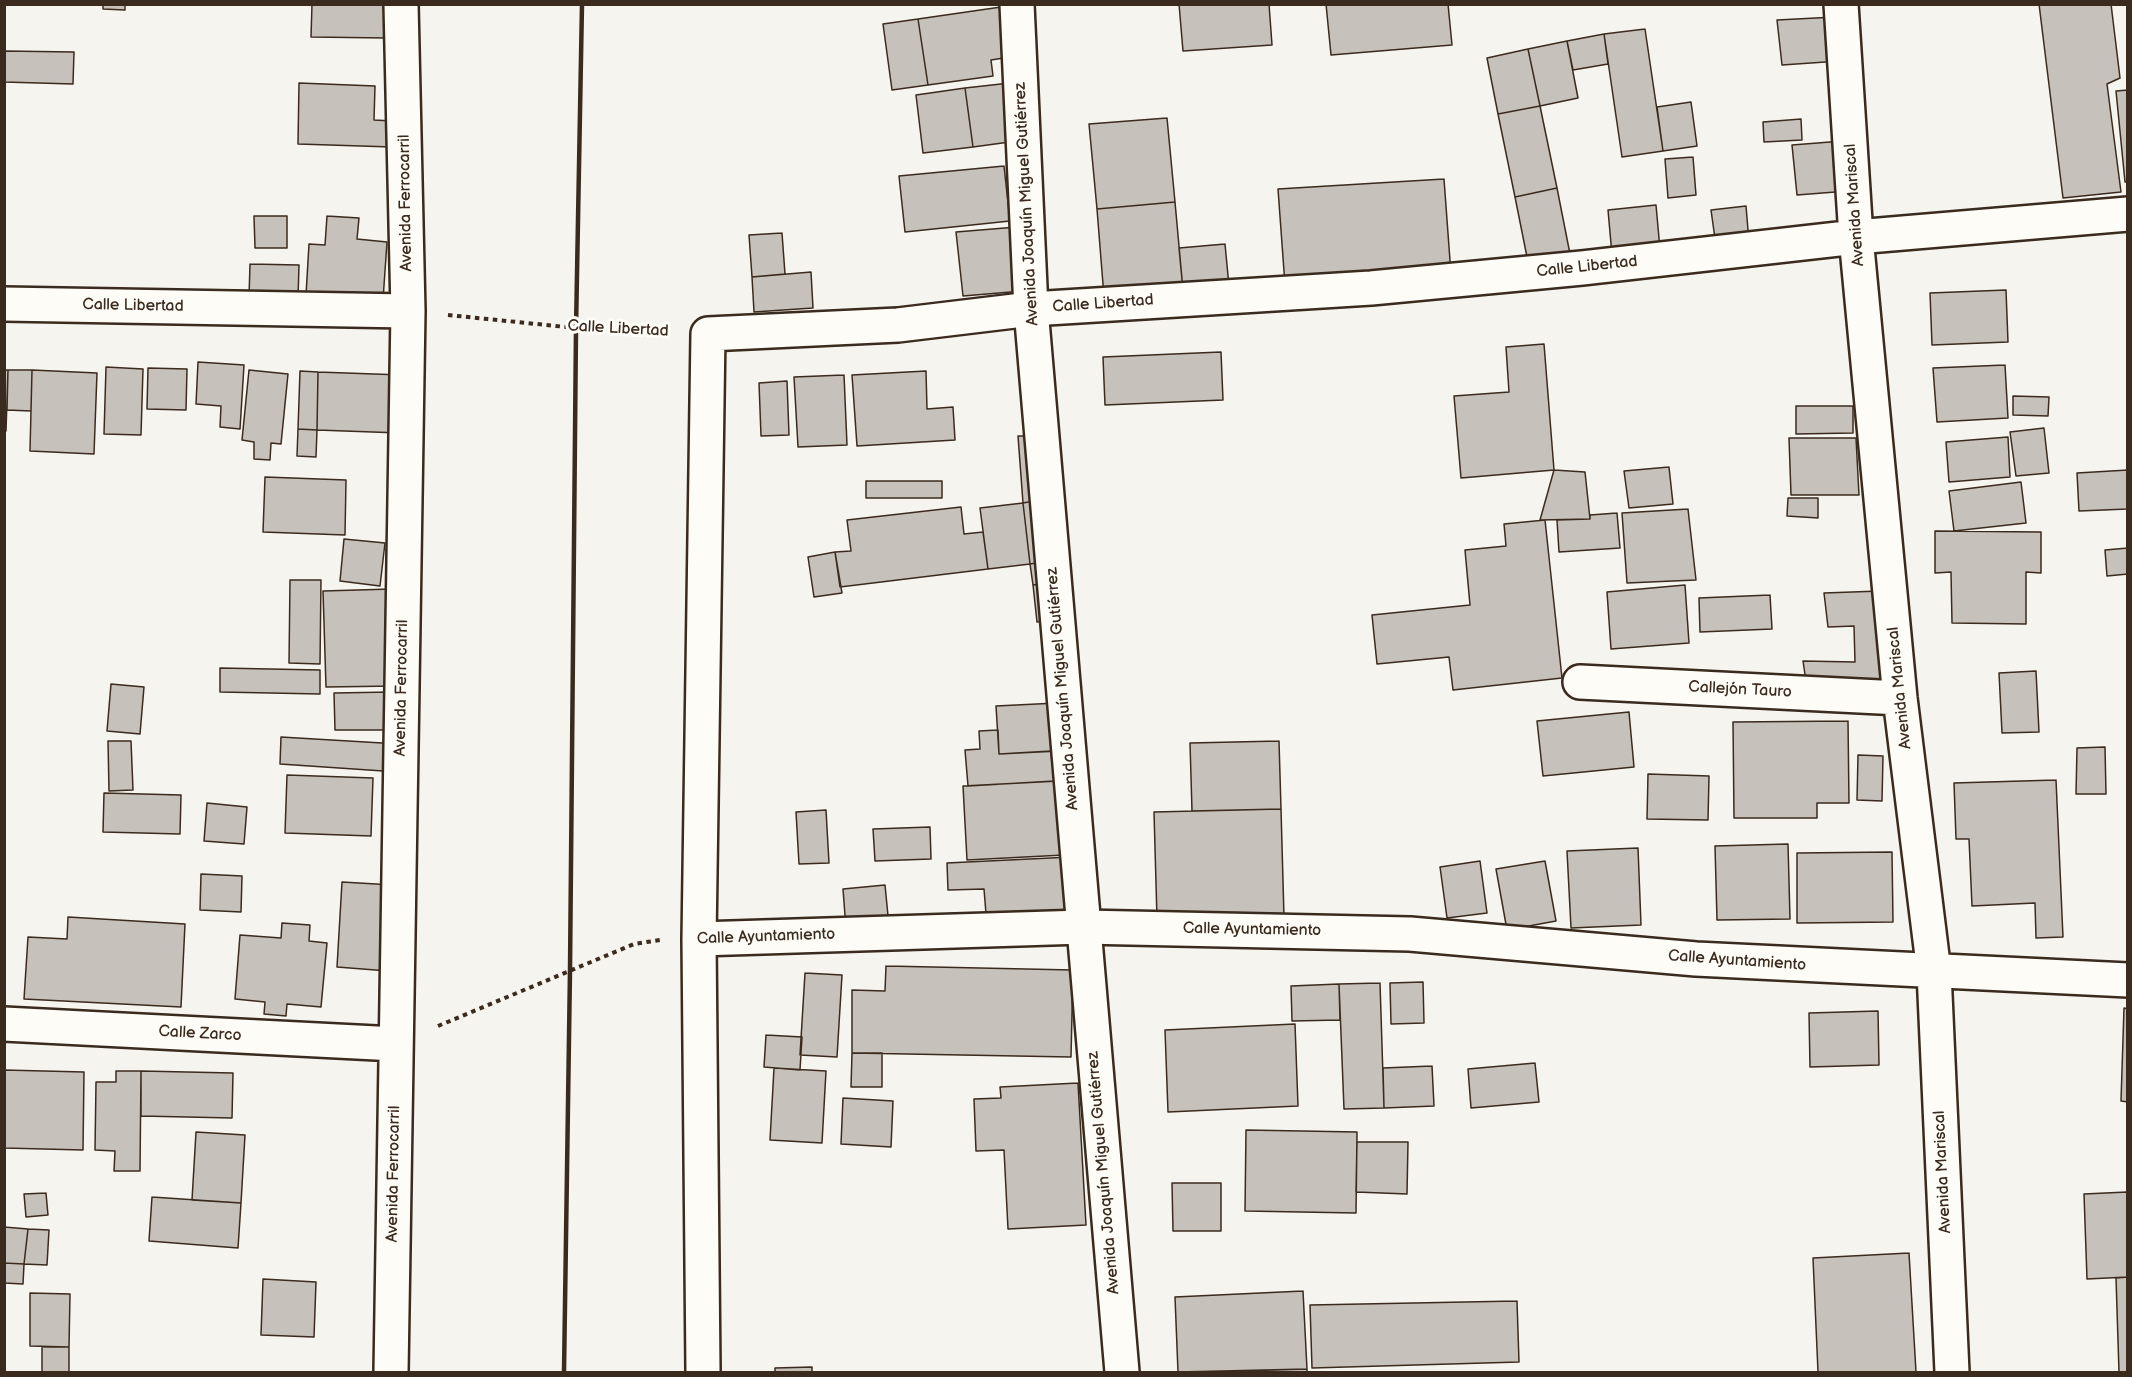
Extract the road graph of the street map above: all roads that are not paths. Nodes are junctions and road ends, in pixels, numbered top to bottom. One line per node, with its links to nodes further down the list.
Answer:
1 (401, 4): 8 (street, Avenida Ferrocarril)
2 (1017, 4): 7 (street, Avenida Joaquín Miguel Gutiérrez)
3 (1841, 4): 5 (street, Avenida Mariscal)
4 (2127, 214): 5 (street, Calle Libertad)
5 (1856, 237): 7 (street, Calle Libertad); 10 (street, Avenida Mariscal)
6 (4, 304): 8 (street, Calle Libertad)
7 (1032, 309): 11 (street, Avenida Joaquín Miguel Gutiérrez); 12 (street, Calle Libertad)
8 (408, 311): 16 (street, Avenida Ferrocarril)
9 (1580, 682): 10 (street, Callejón Tauro)
10 (1900, 698): 13 (street, Avenida Mariscal)
11 (1083, 927): 12 (street, Calle Ayuntamiento); 13 (street, Calle Ayuntamiento); 19 (street, Avenida Joaquín Miguel Gutiérrez)
12 (699, 939): 18 (street)
13 (1934, 972): 14 (street, Calle Ayuntamiento); 20 (street, Avenida Mariscal)
14 (2127, 980)
15 (4, 1024): 16 (street, Calle Zarco)
16 (396, 1044): 17 (street, Avenida Ferrocarril)
17 (391, 1372)
18 (703, 1372)
19 (1122, 1372)
20 (1952, 1372)

